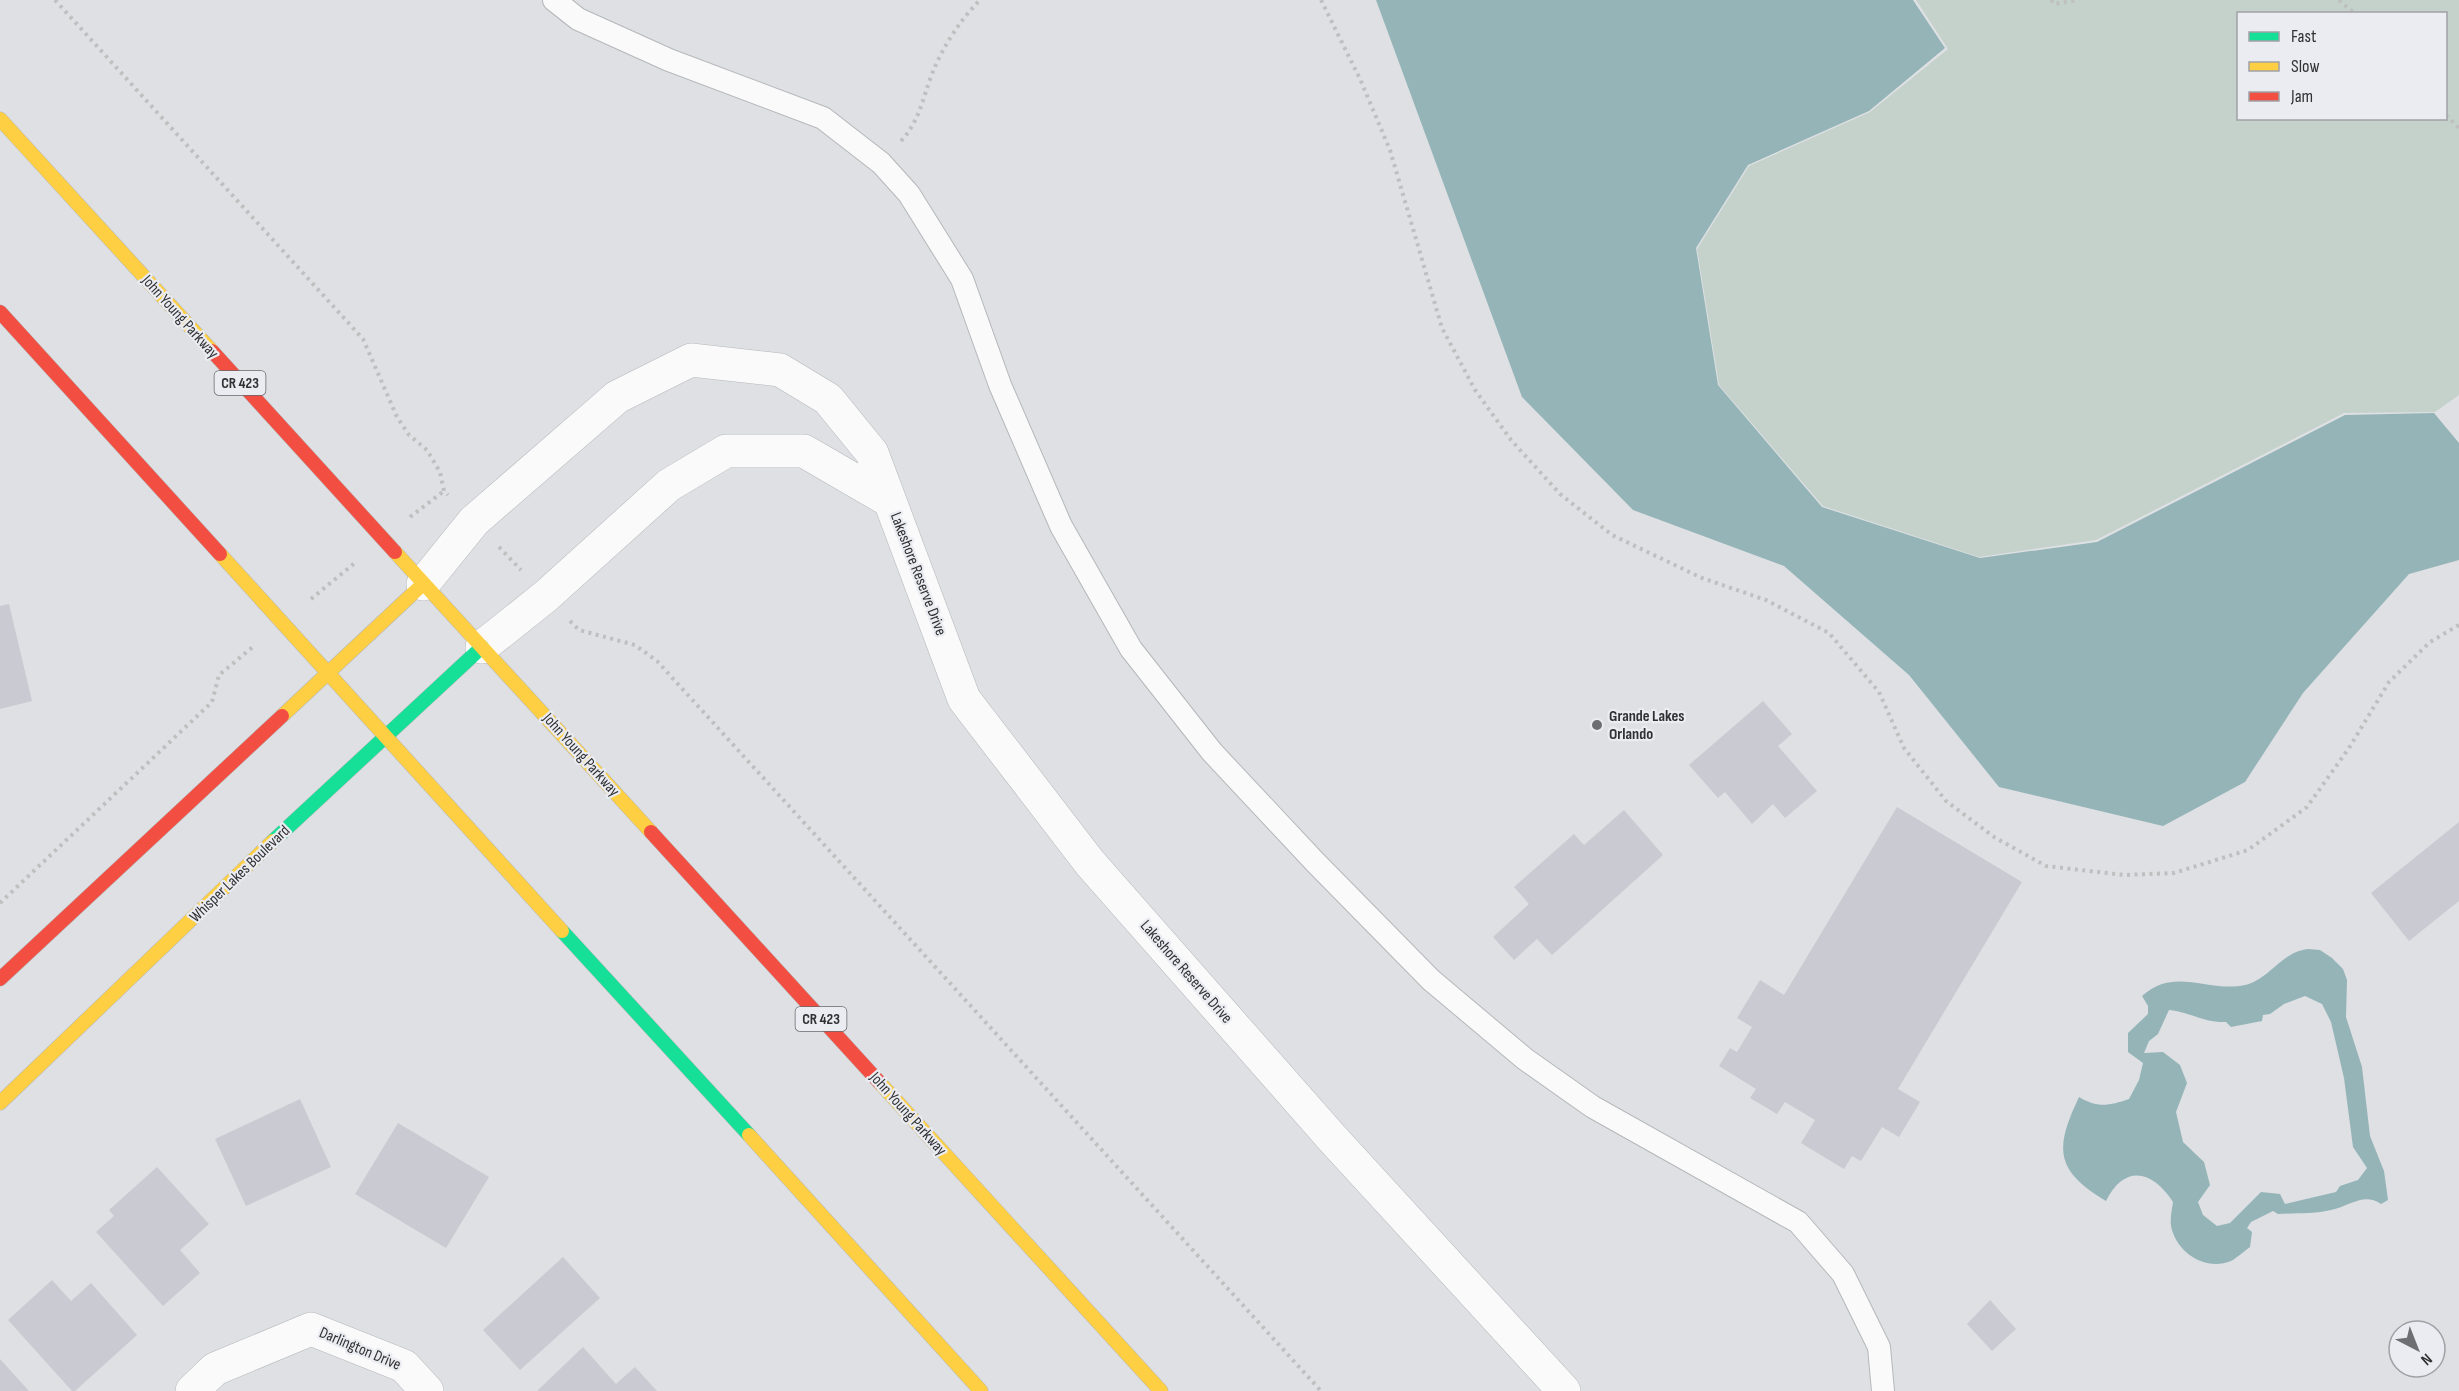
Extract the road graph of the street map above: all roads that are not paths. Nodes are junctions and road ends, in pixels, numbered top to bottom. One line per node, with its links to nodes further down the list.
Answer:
1 (554, 0): 16 (lane)
2 (0, 119): 5 (main road, John Young Parkway / CR 423)
3 (0, 312): 7 (main road)
4 (890, 501): 5 (street, Lakeshore Reserve Drive); 6 (street, Lakeshore Reserve Drive); 15 (street, Lakeshore Reserve Drive)
5 (423, 584): 6 (main road, John Young Parkway / CR 423); 7 (main road)
6 (482, 646): 8 (main road, Whisper Lakes Boulevard); 14 (main road, John Young Parkway / CR 423)
7 (327, 672): 8 (main road); 9 (main road)
8 (385, 736): 10 (main road, Whisper Lakes Boulevard); 13 (main road)
9 (0, 979)
10 (0, 1103)
11 (192, 1391): 12 (street, Darlington Drive)
12 (427, 1391)
13 (981, 1391)
14 (1161, 1391)
15 (1564, 1391)
16 (1883, 1391)

